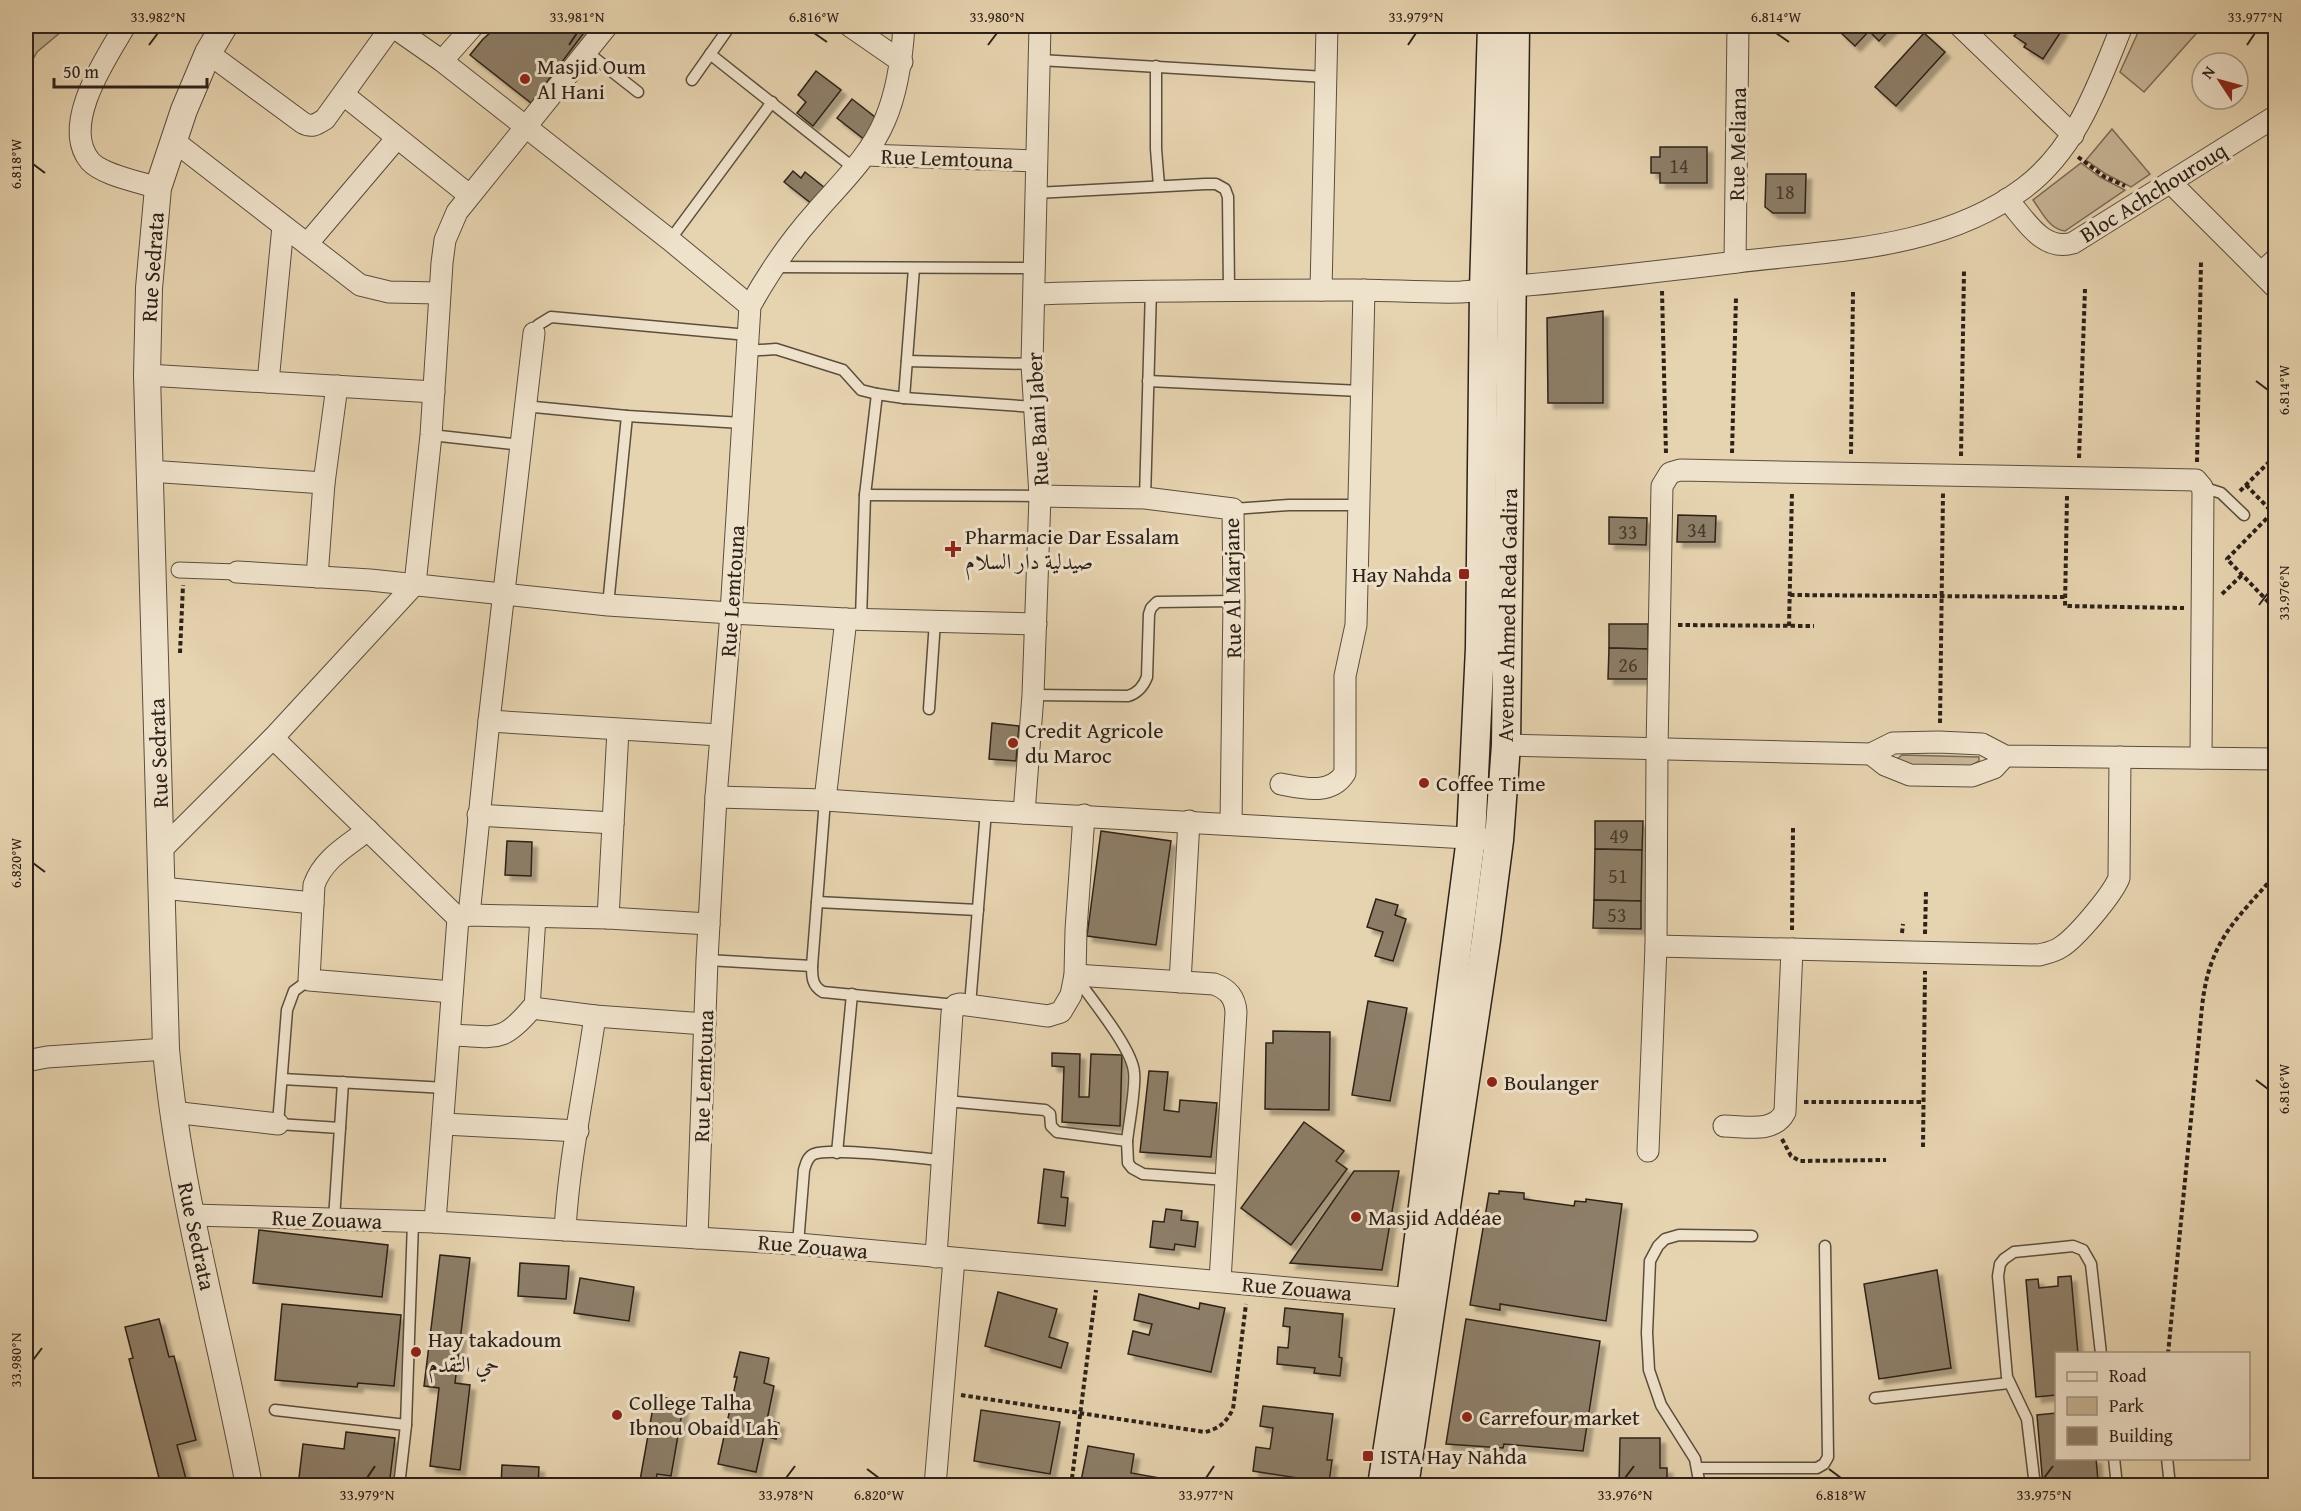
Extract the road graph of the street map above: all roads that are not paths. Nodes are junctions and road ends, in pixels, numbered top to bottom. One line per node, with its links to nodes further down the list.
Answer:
1 (125, 26): 36 (street)
2 (224, 26): 16 (street, Rue Sedrata)
3 (473, 26): 19 (street)
4 (730, 26): 17 (lane)
5 (850, 26): 20 (street)
6 (904, 26): 20 (street)
7 (1040, 26): 18 (street, Rue Bani Jaber)
8 (1327, 26): 22 (street)
9 (1492, 26): 48 (main road, Avenue Ahmed Reda Gadira)
10 (1515, 26): 48 (main road, Avenue Ahmed Reda Gadira)
11 (1738, 26): 43 (street, Rue Meliana)
12 (1960, 26): 29 (street)
13 (2122, 26): 29 (street)
14 (601, 28): 15 (street)
15 (587, 52): 24 (lane); 28 (street)
16 (208, 53): 25 (street); 31 (street, Rue Sedrata)
17 (710, 54): 23 (lane); 26 (lane)
18 (1040, 60): 21 (lane); 32 (street, Rue Bani Jaber)
19 (442, 61): 25 (street); 28 (street)
20 (902, 62): 33 (street)
21 (1156, 66): 22 (lane); 35 (lane)
22 (1326, 77): 51 (street)
23 (692, 80)
24 (638, 92)
25 (344, 95): 30 (street)
26 (772, 102): 33 (lane); 41 (lane)
27 (2276, 116): 34 (street, Bloc Achchourouq)
28 (526, 128): 38 (street); 41 (street)
29 (2073, 135): 39 (street)
30 (397, 138): 38 (street); 42 (street)
31 (174, 141): 36 (street, Rue Sedrata); 40 (street)
32 (1036, 161): 33 (street, Rue Lemtouna); 37 (street, Rue Bani Jaber)
33 (860, 162): 44 (street, Rue Lemtouna)
34 (2170, 182): 39 (street, Bloc Achchourouq); 47 (street)
35 (1159, 186): 37 (lane); 50 (lane)
36 (158, 188): 60 (street, Rue Sedrata)
37 (1036, 193): 46 (street, Rue Bani Jaber)
38 (469, 195): 53 (street)
39 (2007, 199): 43 (street)
40 (284, 226): 42 (street); 62 (street)
41 (670, 240): 55 (street)
42 (307, 244): 53 (street)
43 (1735, 262): 48 (street)
44 (772, 267): 45 (lane); 55 (street, Rue Lemtouna)
45 (914, 268): 46 (lane); 58 (lane)
46 (1035, 268): 54 (street, Rue Bani Jaber)
47 (2271, 273)
48 (1498, 288): 52 (street); 100 (main road, Avenue Ahmed Reda Gadira); 118 (main road, Avenue Ahmed Reda Gadira)
49 (1151, 289): 50 (street); 54 (street); 61 (lane)
50 (1229, 290): 51 (street)
51 (1321, 290): 52 (street)
52 (1364, 290): 64 (street)
53 (439, 293): 65 (street)
54 (1035, 294): 59 (street, Rue Bani Jaber)
55 (750, 306): 57 (street, Rue Lemtouna)
56 (534, 333): 57 (lane); 68 (street)
57 (747, 343): 66 (lane); 71 (street, Rue Lemtouna)
58 (907, 361): 59 (lane); 67 (lane)
59 (1032, 364): 69 (street, Rue Bani Jaber)
60 (147, 375): 62 (street); 74 (street, Rue Sedrata)
61 (1148, 381): 64 (lane); 79 (lane)
62 (268, 382): 63 (street)
63 (337, 386): 65 (street); 75 (street)
64 (1361, 391): 80 (street)
65 (434, 392): 72 (street)
66 (877, 394): 67 (lane); 77 (lane)
67 (904, 398): 69 (lane)
68 (524, 406): 70 (lane); 73 (street)
69 (1035, 407): 78 (street, Rue Bani Jaber)
70 (627, 416): 71 (lane); 89 (lane)
71 (742, 423): 90 (street, Rue Lemtouna)
72 (431, 435): 73 (lane); 86 (street)
73 (522, 445): 87 (street)
74 (149, 471): 75 (street); 119 (street, Rue Sedrata)
75 (324, 483): 85 (street)
76 (2199, 484): 82 (lane); 101 (street); 105 (street)
77 (865, 495): 78 (lane); 91 (lane)
78 (1040, 496): 79 (street, Rue Al Marjane); 93 (street, Rue Bani Jaber)
79 (1145, 498): 81 (street, Rue Al Marjane)
80 (1359, 505): 81 (lane); 107 (street)
81 (1233, 509): 88 (street, Rue Al Marjane)
82 (2244, 515)
83 (182, 570): 84 (street)
84 (237, 572): 85 (street)
85 (317, 577): 86 (street)
86 (415, 584): 87 (street); 99 (street)
87 (504, 595): 89 (street); 96 (street)
88 (1234, 601): 94 (lane); 116 (street, Rue Al Marjane)
89 (608, 605): 90 (street)
90 (731, 613): 91 (street); 98 (street, Rue Lemtouna)
91 (854, 619): 92 (street); 109 (street)
92 (935, 621): 93 (street); 95 (lane)
93 (1036, 624): 94 (street, Rue Bani Jaber)
94 (1033, 695): 111 (street, Rue Bani Jaber)
95 (929, 710)
96 (489, 721): 97 (street); 112 (street)
97 (618, 730): 98 (street); 115 (street)
98 (720, 735): 108 (street, Rue Lemtouna)
99 (273, 738): 117 (street); 119 (street)
100 (1506, 745): 101 (street); 118 (main road, Avenue Ahmed Reda Gadira)
101 (1657, 749): 102 (street); 128 (street)
102 (1871, 754): 103 (street); 103 (street)
103 (2006, 756): 104 (street)
104 (2120, 757): 105 (street); 129 (street)
105 (2201, 758): 106 (street)
106 (2276, 759)
107 (1281, 784)
108 (716, 797): 109 (street); 127 (street, Rue Lemtouna)
109 (825, 800): 110 (street); 121 (lane)
110 (986, 812): 111 (street); 123 (lane)
111 (1024, 813): 113 (street)
112 (478, 815): 115 (street); 124 (street)
113 (1084, 815): 114 (street); 132 (street)
114 (1189, 821): 116 (street); 134 (street)
115 (612, 822): 126 (street)
116 (1231, 823): 118 (street)
117 (368, 830): 122 (street); 124 (street)
118 (1485, 839): 170 (main road, Avenue Ahmed Reda Gadira)
119 (161, 850): 120 (street, Rue Sedrata)
120 (162, 888): 122 (street); 142 (street, Rue Sedrata)
121 (817, 902): 123 (lane); 131 (lane)
122 (313, 903): 133 (street)
123 (978, 910): 137 (lane)
124 (464, 916): 125 (street); 135 (street)
125 (538, 917): 126 (street); 138 (street)
126 (608, 918): 127 (street)
127 (709, 924): 130 (street, Rue Lemtouna)
128 (1656, 946): 129 (street); 155 (street)
129 (1792, 949): 151 (street)
130 (707, 960): 131 (lane); 140 (street, Rue Lemtouna)
131 (812, 966): 136 (lane)
132 (1075, 975): 134 (street); 137 (street); 154 (lane)
133 (309, 980): 135 (street); 144 (lane)
134 (1180, 982): 158 (street)
135 (452, 992): 141 (street)
136 (852, 994): 137 (lane); 156 (lane)
137 (963, 1005): 147 (street)
138 (531, 1008): 139 (street); 141 (street)
139 (595, 1016): 140 (street); 153 (street)
140 (705, 1024): 165 (street, Rue Lemtouna)
141 (450, 1035): 146 (street)
142 (166, 1049): 143 (street); 148 (street, Rue Sedrata)
143 (26, 1061)
144 (282, 1079): 145 (lane); 149 (lane)
145 (343, 1082): 146 (lane); 152 (lane)
146 (446, 1088): 150 (street)
147 (946, 1101): 154 (lane); 157 (street)
148 (172, 1112): 149 (street); 159 (street, Rue Sedrata)
149 (278, 1124): 152 (lane)
150 (444, 1124): 153 (street); 162 (street)
151 (1724, 1126)
152 (340, 1128): 160 (lane)
153 (578, 1131): 163 (street)
154 (1127, 1141): 158 (lane)
155 (1648, 1151)
156 (837, 1153): 157 (lane); 166 (lane)
157 (941, 1160): 168 (street)
158 (1226, 1180): 169 (street)
159 (192, 1215): 160 (street, Rue Zouawa); 179 (street, Rue Sedrata)
160 (334, 1219): 161 (street, Rue Zouawa)
161 (413, 1221): 162 (street, Rue Zouawa); 175 (lane)
162 (435, 1222): 163 (street, Rue Zouawa)
163 (565, 1230): 165 (street, Rue Zouawa)
164 (1752, 1236): 178 (lane)
165 (697, 1238): 166 (street, Rue Zouawa)
166 (798, 1244): 168 (street, Rue Zouawa)
167 (1826, 1246): 178 (lane)
168 (945, 1258): 169 (street, Rue Zouawa); 181 (street)
169 (1220, 1281): 170 (street, Rue Zouawa)
170 (1421, 1300): 182 (main road, Avenue Ahmed Reda Gadira); 183 (main road, Avenue Ahmed Reda Gadira)
171 (2102, 1352): 172 (lane)
172 (2009, 1383): 173 (lane); 185 (lane)
173 (1875, 1398)
174 (275, 1410): 175 (lane)
175 (406, 1425): 180 (lane)
176 (2114, 1460): 186 (lane)
177 (2168, 1460): 187 (lane)
178 (1698, 1468): 184 (lane)
179 (249, 1485)
180 (399, 1485)
181 (935, 1485)
182 (1382, 1485)
183 (1404, 1485)
184 (1700, 1485)
185 (2035, 1485)
186 (2117, 1485)
187 (2170, 1485)

